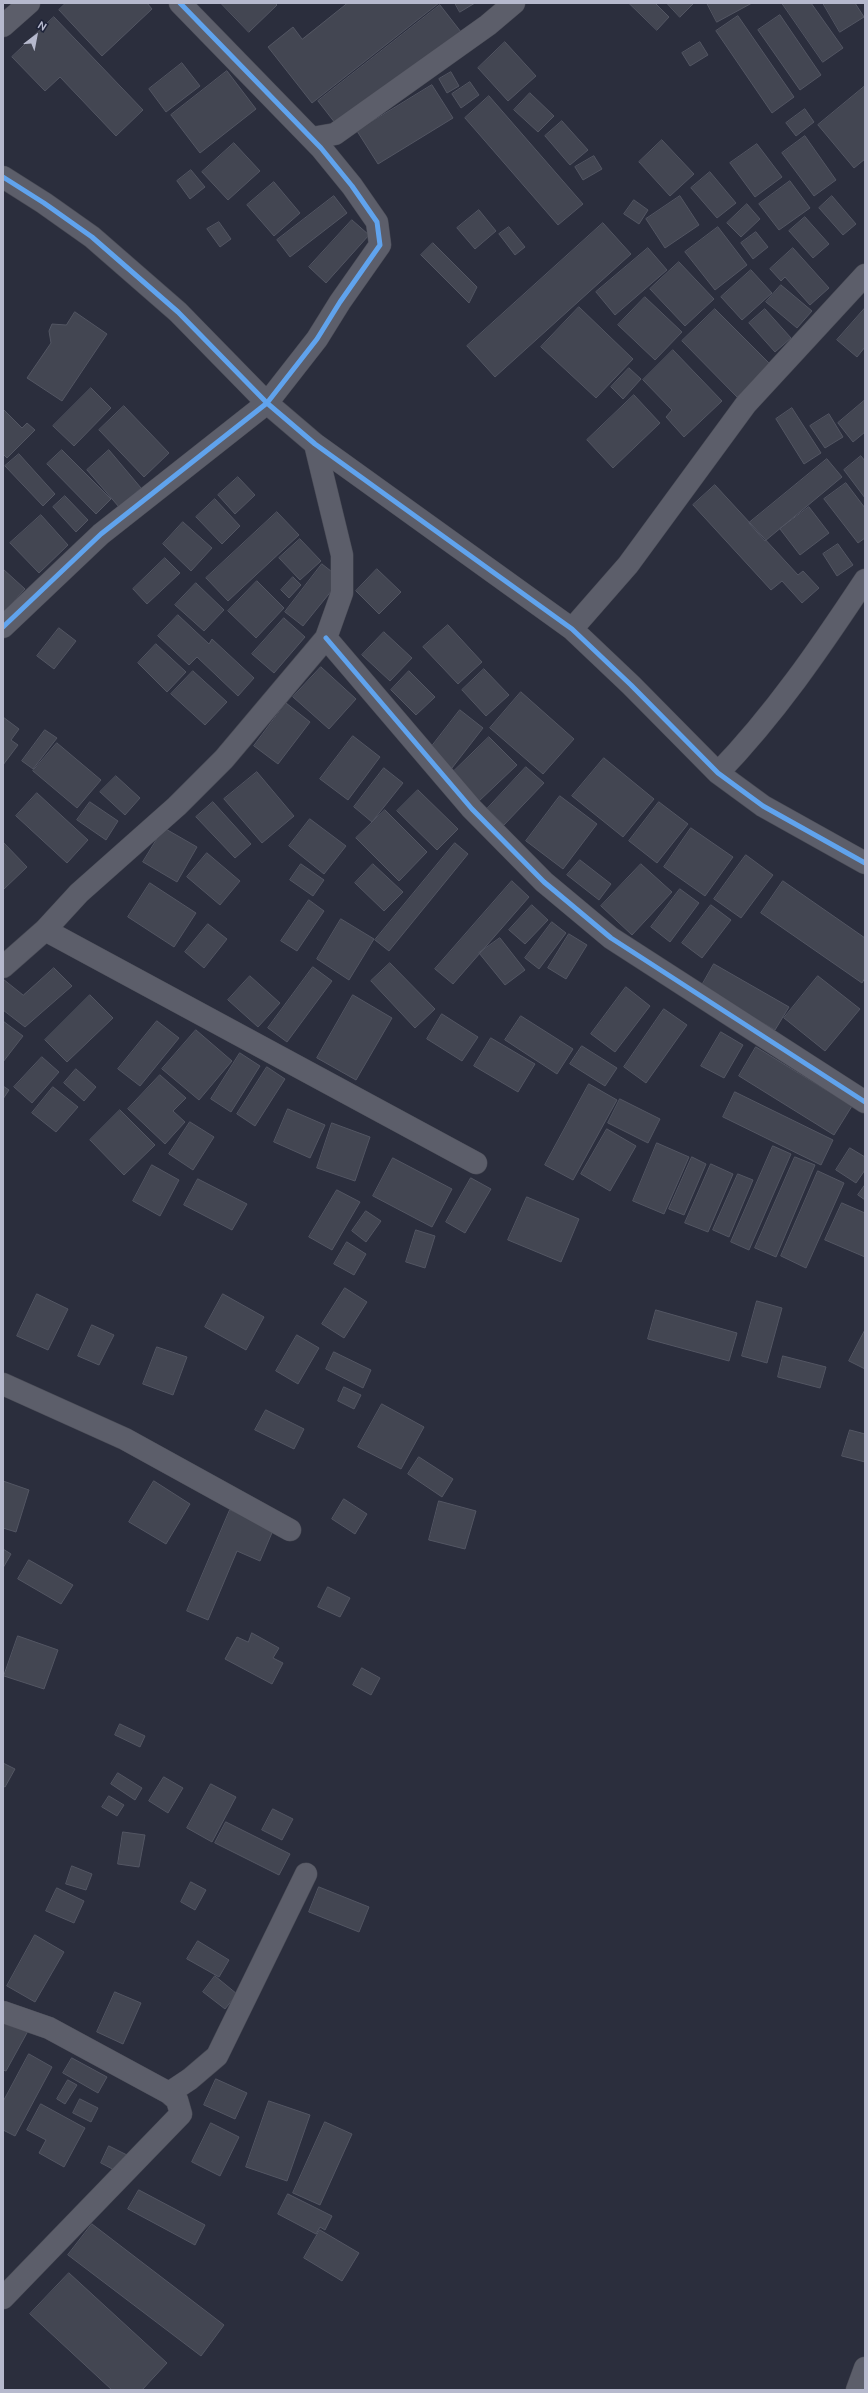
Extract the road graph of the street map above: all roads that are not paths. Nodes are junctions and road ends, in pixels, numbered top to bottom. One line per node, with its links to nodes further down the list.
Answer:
1 (29, 3): 4 (street)
2 (180, 3): 5 (street)
3 (514, 3): 5 (street)
4 (3, 26)
5 (312, 138): 8 (street)
6 (3, 177): 8 (street)
7 (865, 275): 12 (street)
8 (267, 403): 9 (street); 11 (street)
9 (315, 444): 12 (street); 13 (street)
10 (865, 580): 14 (street)
11 (3, 627)
12 (572, 629): 14 (street)
13 (326, 638): 16 (street); 18 (street)
14 (718, 773): 15 (street)
15 (864, 862)
16 (45, 930): 17 (street); 19 (street)
17 (3, 967)
18 (865, 1102)
19 (476, 1163)
20 (3, 1384): 21 (street)
21 (290, 1530)
22 (306, 1874): 24 (street)
23 (3, 2012): 24 (street)
24 (169, 2093): 25 (street)
25 (3, 2298)
26 (865, 2368): 27 (street)
27 (857, 2390)

